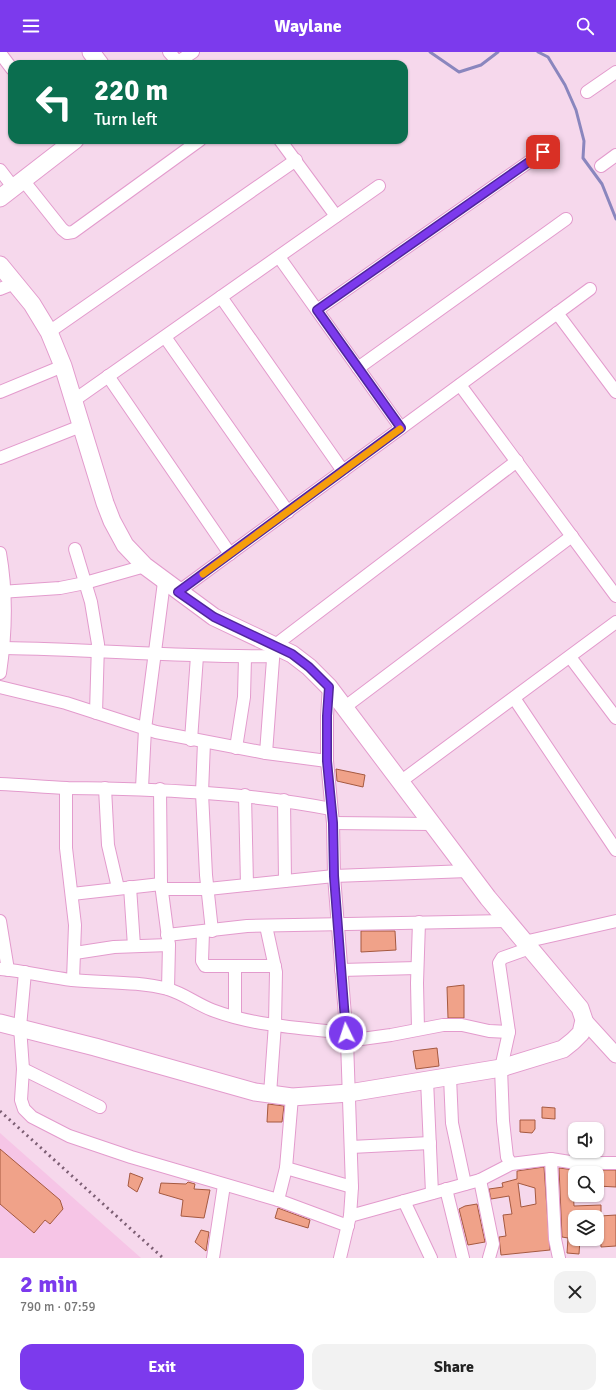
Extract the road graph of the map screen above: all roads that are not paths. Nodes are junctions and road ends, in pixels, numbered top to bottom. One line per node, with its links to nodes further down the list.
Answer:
1 (193, 52): 3 (street)
2 (0, 53): 4 (street)
3 (181, 60)
4 (8, 64)
5 (616, 72): 6 (street)
6 (587, 92)
7 (67, 144): 15 (main road)
8 (194, 144): 15 (street)
9 (283, 144): 12 (street)
10 (543, 152): 25 (street)
11 (616, 155): 13 (street)
12 (296, 160): 18 (street); 27 (street)
13 (601, 166)
14 (0, 170): 15 (street)
15 (18, 183): 17 (main road)
16 (379, 186): 18 (street)
17 (0, 198)
18 (336, 216): 20 (street)
19 (566, 219): 30 (street)
20 (279, 256): 24 (street); 25 (street)
21 (0, 265): 22 (main road)
22 (8, 286): 27 (main road)
23 (590, 289): 26 (street)
24 (222, 297): 28 (street); 40 (street)
25 (317, 310): 30 (street)
26 (557, 313): 32 (street); 34 (street)
27 (49, 332): 29 (main road)
28 (165, 337): 31 (street); 41 (street)
29 (63, 366): 33 (street); 35 (main road)
30 (358, 368): 37 (street)
31 (108, 376): 35 (street); 45 (street)
32 (460, 385): 37 (street); 39 (street)
33 (0, 392)
34 (616, 392)
35 (74, 401): 36 (main road)
36 (81, 426): 38 (street); 46 (main road)
37 (401, 428): 40 (street)
38 (0, 458)
39 (517, 461): 42 (street); 55 (street)
40 (343, 471): 41 (street)
41 (288, 512): 45 (street)
42 (572, 536): 51 (street); 64 (street)
43 (75, 549): 48 (street)
44 (0, 553): 49 (street)
45 (230, 554): 50 (street)
46 (145, 566): 47 (main road); 48 (street)
47 (164, 582): 50 (main road); 56 (street)
48 (85, 583): 49 (street); 54 (street)
49 (3, 592): 53 (street)
50 (178, 592): 55 (main road)
51 (616, 596)
52 (616, 622): 59 (street)
53 (4, 648): 54 (street); 60 (street)
54 (98, 650): 56 (street); 65 (street)
55 (273, 651): 58 (street); 62 (main road); 71 (street)
56 (154, 653): 57 (street); 67 (street)
57 (197, 656): 58 (street); 68 (street)
58 (245, 657): 70 (street)
59 (570, 657): 63 (street); 66 (street)
60 (0, 673)
61 (0, 687): 65 (street)
62 (329, 687): 64 (main road); 72 (street)
63 (514, 698): 73 (street); 85 (street)
64 (344, 707): 73 (main road)
65 (96, 713): 67 (street)
66 (616, 718)
67 (145, 729): 68 (street); 77 (street)
68 (191, 740): 69 (street)
69 (204, 742): 70 (street); 79 (street)
70 (236, 748): 71 (street)
71 (266, 753): 72 (street)
72 (327, 761): 82 (street)
73 (400, 782): 84 (main road)
74 (0, 784): 75 (street)
75 (66, 788): 76 (street); 93 (street)
76 (105, 788): 77 (street); 91 (street)
77 (142, 788): 78 (street)
78 (160, 789): 79 (street); 89 (street)
79 (202, 793): 80 (street); 92 (street)
80 (245, 795): 81 (street); 90 (street)
81 (284, 800): 82 (street); 88 (street)
82 (331, 809): 83 (street)
83 (333, 823): 84 (street); 87 (street)
84 (432, 824): 86 (main road)
85 (616, 850)
86 (468, 871): 87 (street); 95 (main road)
87 (334, 876): 88 (street); 98 (street)
88 (285, 881): 90 (street)
89 (162, 886): 91 (street); 92 (street); 101 (street)
90 (246, 886): 92 (street)
91 (124, 887): 93 (street); 103 (street)
92 (208, 889): 100 (street)
93 (72, 894): 104 (street)
94 (0, 921): 108 (street)
95 (507, 921): 97 (street); 102 (main road)
96 (616, 921): 102 (street)
97 (419, 922): 98 (street); 107 (street)
98 (338, 925): 99 (street); 109 (street)
99 (266, 926): 100 (street); 106 (street)
100 (207, 931): 101 (street); 105 (street)
101 (168, 940): 103 (street); 112 (street)
102 (527, 945): 114 (main road); 119 (street)
103 (134, 946): 104 (street)
104 (75, 953): 111 (street)
105 (235, 966): 106 (street); 113 (street)
106 (275, 966): 116 (street)
107 (417, 968): 109 (street); 118 (street)
108 (4, 969): 110 (street)
109 (341, 970): 120 (street)
110 (25, 972): 111 (street); 117 (street)
111 (72, 980): 112 (street)
112 (168, 989): 113 (street)
113 (235, 1016): 116 (street)
114 (584, 1020): 121 (street); 122 (main road)
115 (0, 1023): 117 (main road)
116 (275, 1024): 120 (street); 127 (street)
117 (20, 1027): 123 (street); 127 (main road)
118 (418, 1029): 119 (street); 120 (street)
119 (509, 1032): 122 (street)
120 (346, 1037): 126 (street)
121 (616, 1055)
122 (501, 1068): 124 (main road); 134 (street)
123 (23, 1070): 129 (street); 138 (street)
124 (450, 1077): 125 (main road); 137 (street)
125 (427, 1080): 126 (main road); 130 (street)
126 (349, 1093): 128 (main road); 131 (street)
127 (270, 1094): 128 (main road)
128 (292, 1097): 135 (street)
129 (100, 1107)
130 (430, 1143): 131 (street); 141 (street)
131 (351, 1147): 139 (street)
132 (551, 1159): 133 (street); 134 (street); 150 (street)
133 (616, 1163)
134 (511, 1164): 136 (street)
135 (286, 1168): 139 (street); 142 (street)
136 (480, 1180): 137 (street); 149 (street)
137 (465, 1184): 140 (street)
138 (224, 1185): 142 (street); 145 (street)
139 (352, 1187): 144 (street)
140 (446, 1189): 141 (street); 148 (street)
141 (432, 1193): 143 (street)
142 (278, 1200): 144 (street)
143 (404, 1201): 144 (street); 147 (street)
144 (349, 1221): 146 (street)
145 (213, 1258)
146 (340, 1258)
147 (431, 1258)
148 (463, 1258)
149 (489, 1258)
150 (559, 1258)

